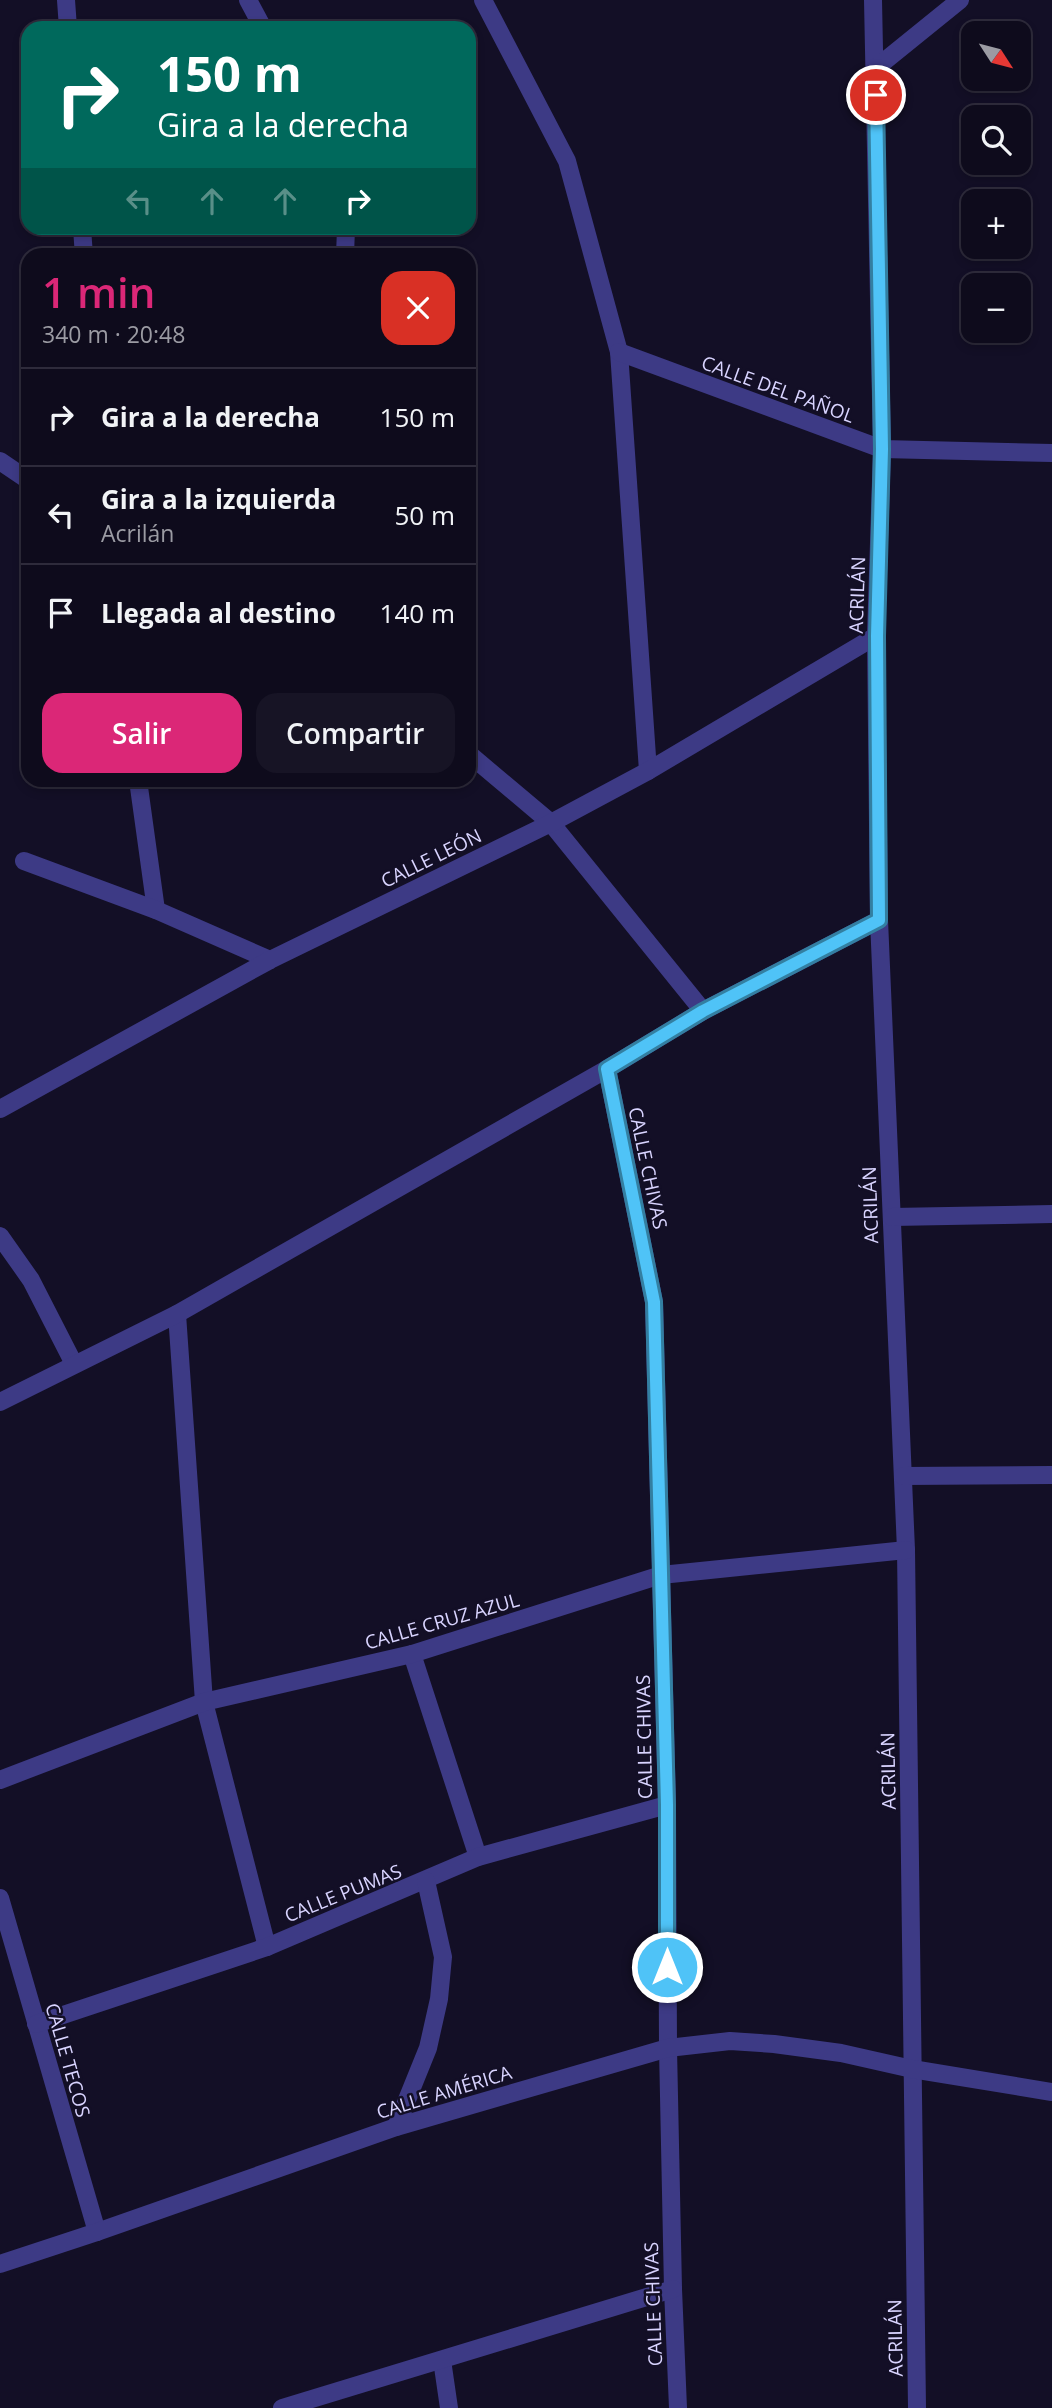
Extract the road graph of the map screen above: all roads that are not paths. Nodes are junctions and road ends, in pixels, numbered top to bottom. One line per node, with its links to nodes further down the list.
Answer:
1 (66, 0): 6 (street)
2 (248, 0): 7 (street)
3 (483, 0): 9 (street)
4 (873, 0): 8 (street, ACRILÁN)
5 (961, 0): 8 (street)
6 (68, 21)
7 (259, 21)
8 (876, 68): 10 (street, ACRILÁN)
9 (619, 352): 10 (street, CALLE DEL PAÑOL); 16 (street)
10 (882, 449): 11 (street, CALLE DEL PAÑOL); 14 (street, ACRILÁN)
11 (1052, 453)
12 (0, 461): 13 (street)
13 (21, 475)
14 (877, 636): 16 (street, CALLE LEÓN); 21 (street, ACRILÁN)
15 (476, 760): 18 (street)
16 (648, 772): 18 (street, CALLE LEÓN)
17 (139, 787): 20 (street)
18 (551, 822): 22 (street, CALLE LEÓN); 23 (street)
19 (23, 861): 20 (street)
20 (156, 910): 22 (street)
21 (879, 920): 23 (street); 27 (street, ACRILÁN)
22 (270, 960): 25 (street, CALLE LEÓN)
23 (703, 1011): 24 (street)
24 (607, 1069): 29 (street); 35 (street, CALLE CHIVAS)
25 (0, 1109)
26 (1052, 1214): 27 (street)
27 (892, 1217): 33 (street, ACRILÁN)
28 (0, 1237): 30 (street)
29 (177, 1314): 30 (street); 37 (street)
30 (74, 1364): 31 (street)
31 (0, 1402)
32 (1052, 1475): 33 (street)
33 (903, 1476): 34 (street, ACRILÁN)
34 (906, 1550): 35 (street, CALLE CRUZ AZUL); 46 (street, ACRILÁN)
35 (662, 1576): 36 (street, CALLE CRUZ AZUL); 39 (street, CALLE CHIVAS)
36 (412, 1654): 37 (street, CALLE CRUZ AZUL); 40 (street)
37 (204, 1702): 38 (street, CALLE CRUZ AZUL); 43 (street)
38 (0, 1780)
39 (667, 1805): 40 (street, CALLE PUMAS); 45 (street, CALLE CHIVAS)
40 (478, 1857): 41 (street, CALLE PUMAS)
41 (426, 1881): 43 (street, CALLE PUMAS); 48 (street)
42 (0, 1898): 44 (street, CALLE TECOS)
43 (267, 1947): 44 (street, CALLE PUMAS)
44 (36, 2024): 49 (street, CALLE TECOS)
45 (668, 2048): 46 (street, CALLE AMÉRICA); 48 (street, CALLE AMÉRICA); 51 (street, CALLE CHIVAS)
46 (912, 2069): 47 (street, CALLE AMÉRICA); 56 (street, ACRILÁN)
47 (1052, 2092)
48 (396, 2127): 49 (street, CALLE AMÉRICA)
49 (97, 2232): 50 (street, CALLE AMÉRICA)
50 (0, 2264)
51 (673, 2289): 52 (street); 55 (street, CALLE CHIVAS)
52 (442, 2360): 53 (street); 54 (street)
53 (282, 2408)
54 (449, 2408)
55 (678, 2408)
56 (917, 2408)

